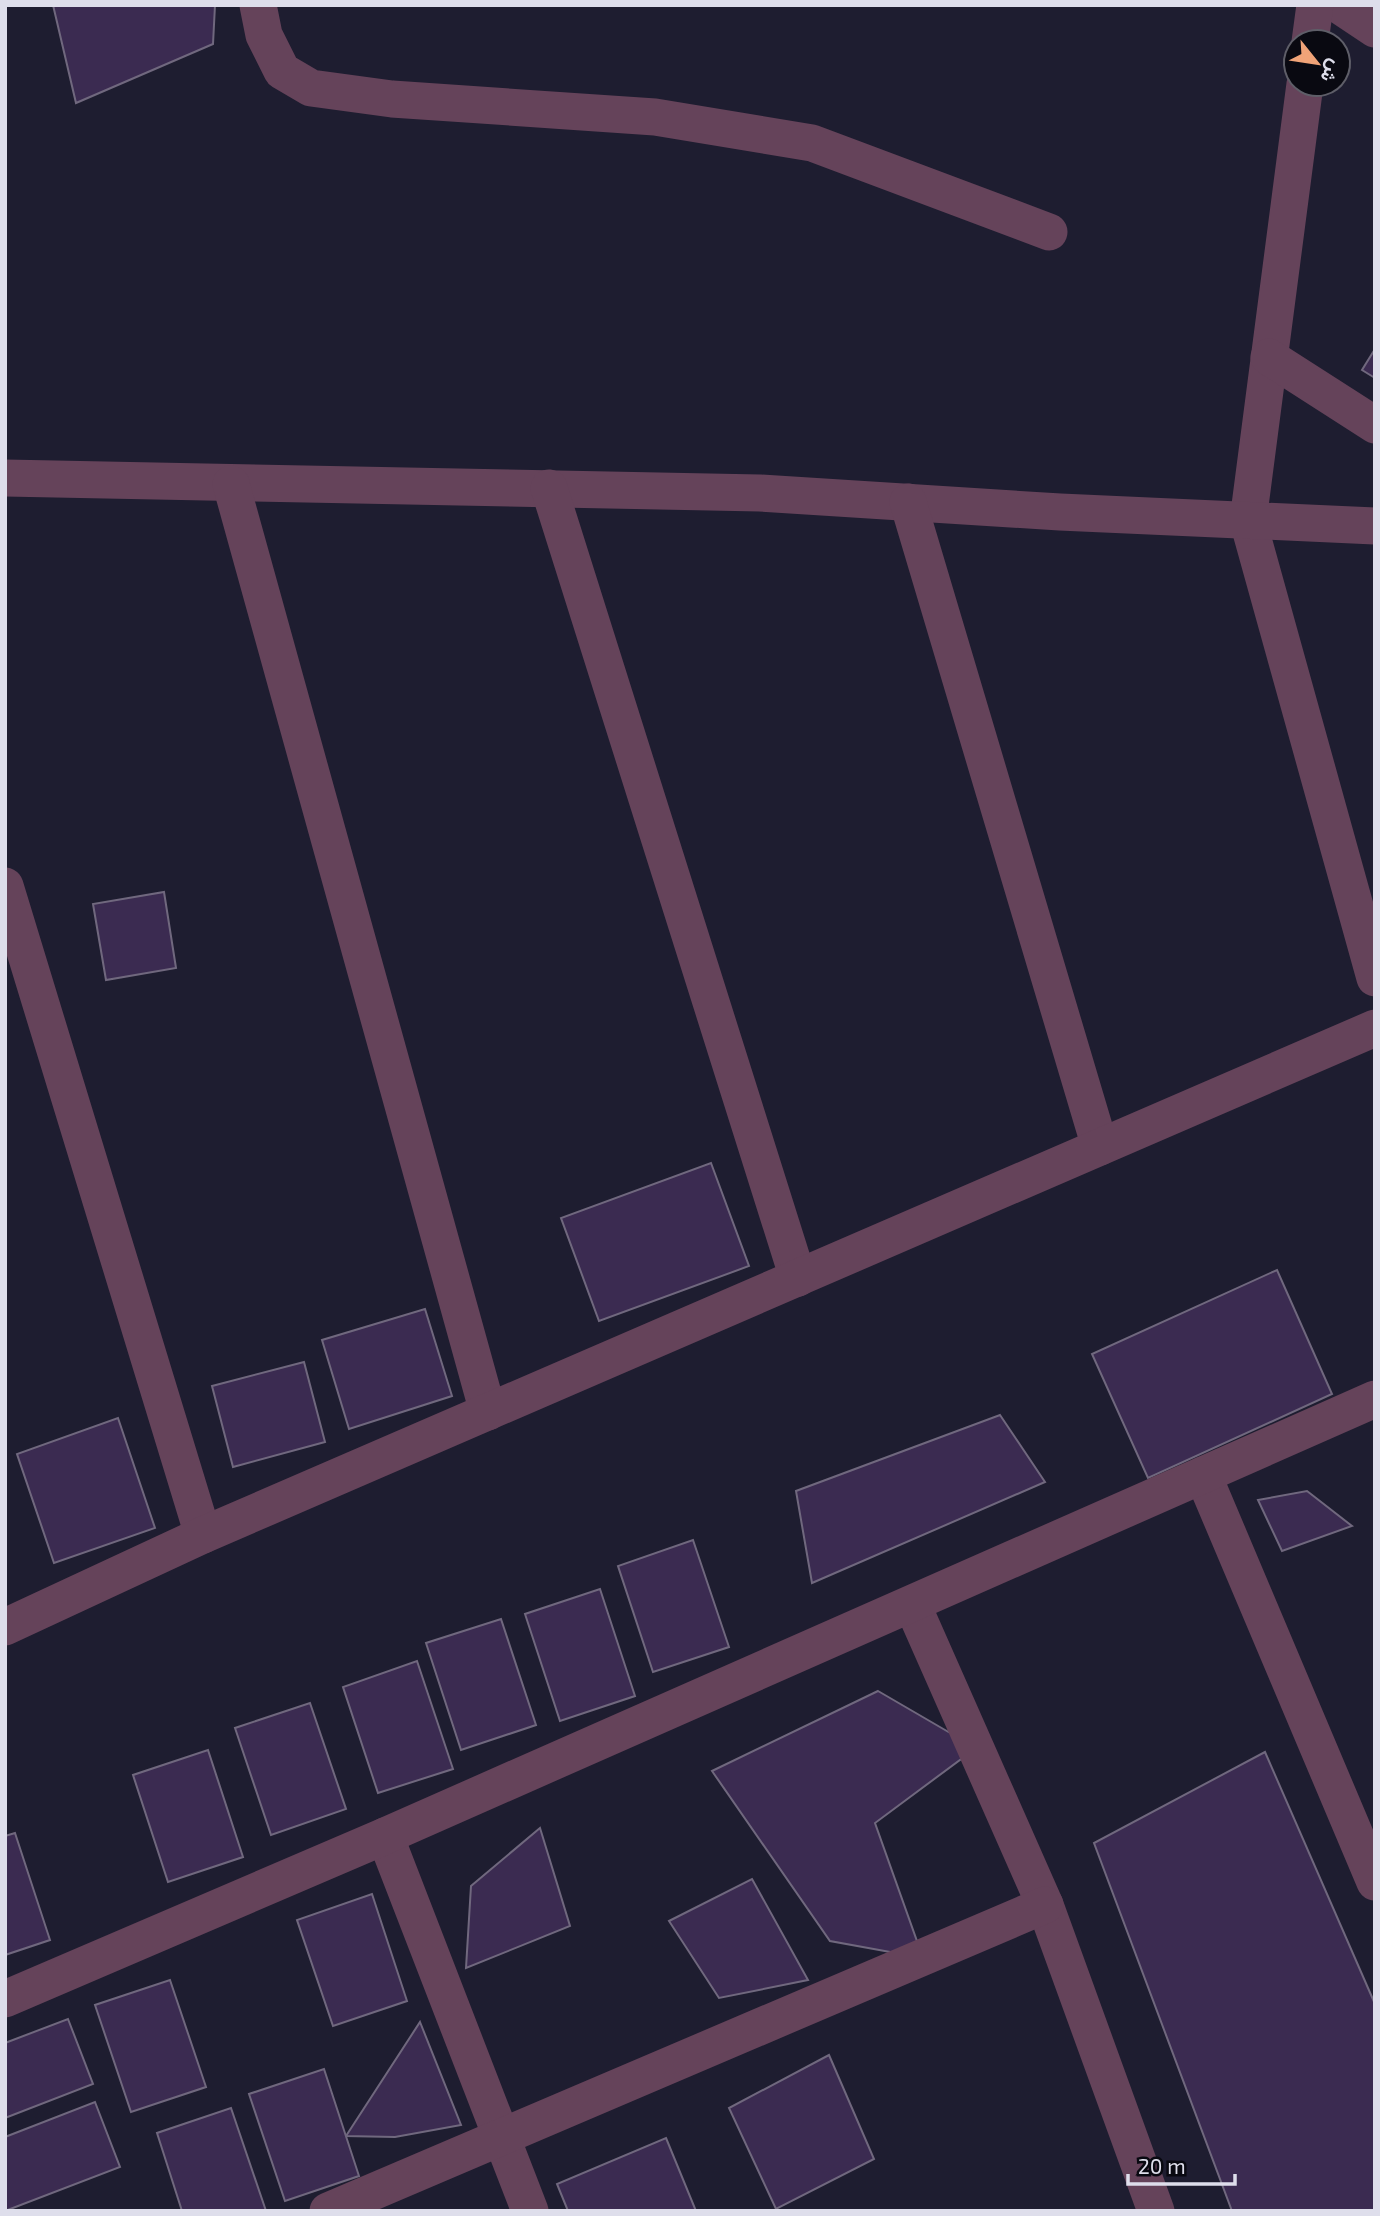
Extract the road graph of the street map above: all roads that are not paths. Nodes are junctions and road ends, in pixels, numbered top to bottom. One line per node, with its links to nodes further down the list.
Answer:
1 (258, 5): 7 (street)
2 (1315, 5): 4 (street)
3 (1339, 5): 5 (street)
4 (1312, 28)
5 (1375, 29)
6 (1303, 98): 8 (street)
7 (1049, 232)
8 (1269, 357): 9 (street); 14 (street)
9 (1375, 425)
10 (5, 478): 11 (street)
11 (232, 484): 12 (street); 22 (street)
12 (549, 488): 13 (street); 20 (street)
13 (908, 502): 14 (street); 19 (street)
14 (1248, 521): 15 (street); 17 (street)
15 (1375, 526)
16 (5, 886): 24 (street)
17 (1375, 978)
18 (1375, 1028): 19 (street)
19 (1100, 1147): 20 (street)
20 (798, 1278): 22 (street)
21 (1375, 1399): 23 (street)
22 (488, 1412): 24 (street)
23 (1203, 1475): 25 (street); 27 (street)
24 (203, 1535): 26 (street)
25 (912, 1604): 28 (street); 30 (street)
26 (5, 1627)
27 (1364, 1824): 29 (street)
28 (385, 1836): 31 (street); 32 (street)
29 (1375, 1882)
30 (1045, 1905): 32 (street); 33 (street)
31 (5, 1999)
32 (503, 2139): 34 (street); 35 (street)
33 (1151, 2209)
34 (328, 2211)
35 (530, 2211)

